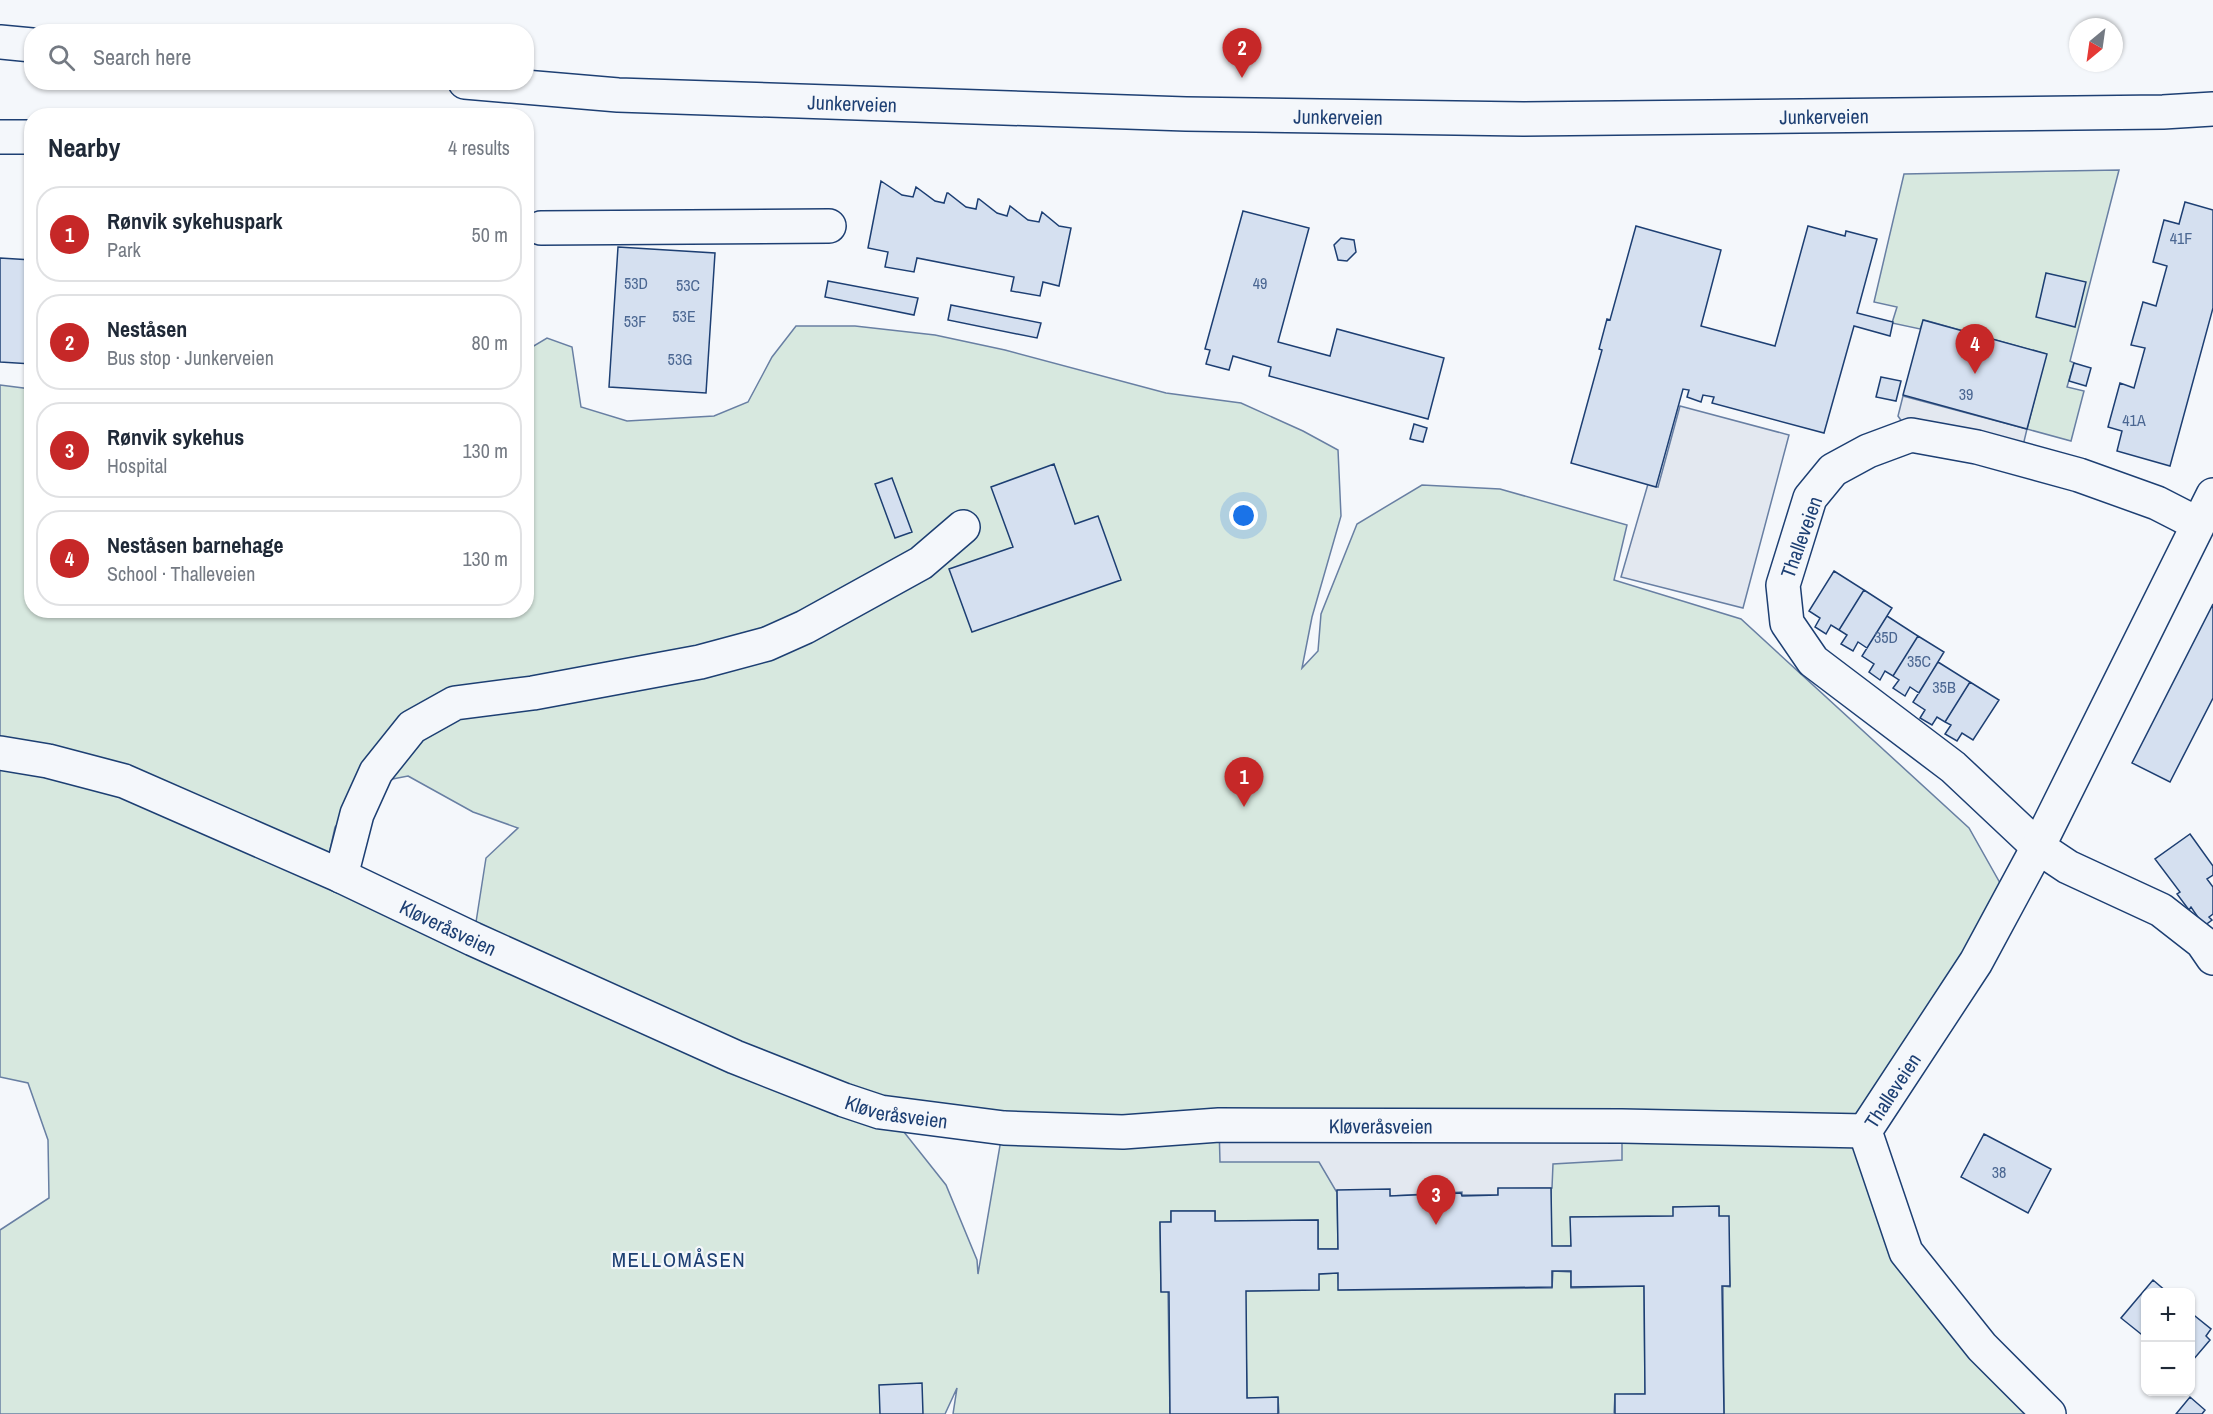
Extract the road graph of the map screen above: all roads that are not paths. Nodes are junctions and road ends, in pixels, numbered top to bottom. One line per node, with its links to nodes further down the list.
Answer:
1 (0, 42): 2 (street)
2 (24, 44)
3 (534, 88): 4 (street, Junkerveien)
4 (2213, 109)
5 (0, 137): 6 (street)
6 (24, 137)
7 (829, 226): 8 (street)
8 (542, 228)
9 (2213, 495): 10 (street, Thalleveien)
10 (2198, 524): 13 (street, Thalleveien); 13 (street, Thalleveien)
11 (963, 527): 14 (street)
12 (0, 753): 14 (street, Kløveråsveien)
13 (2038, 847): 15 (street, Thalleveien); 16 (street, Thalleveien)
14 (341, 876): 16 (street, Kløveråsveien)
15 (2213, 958)
16 (1865, 1131): 17 (street, Thalleveien)
17 (2049, 1414)

